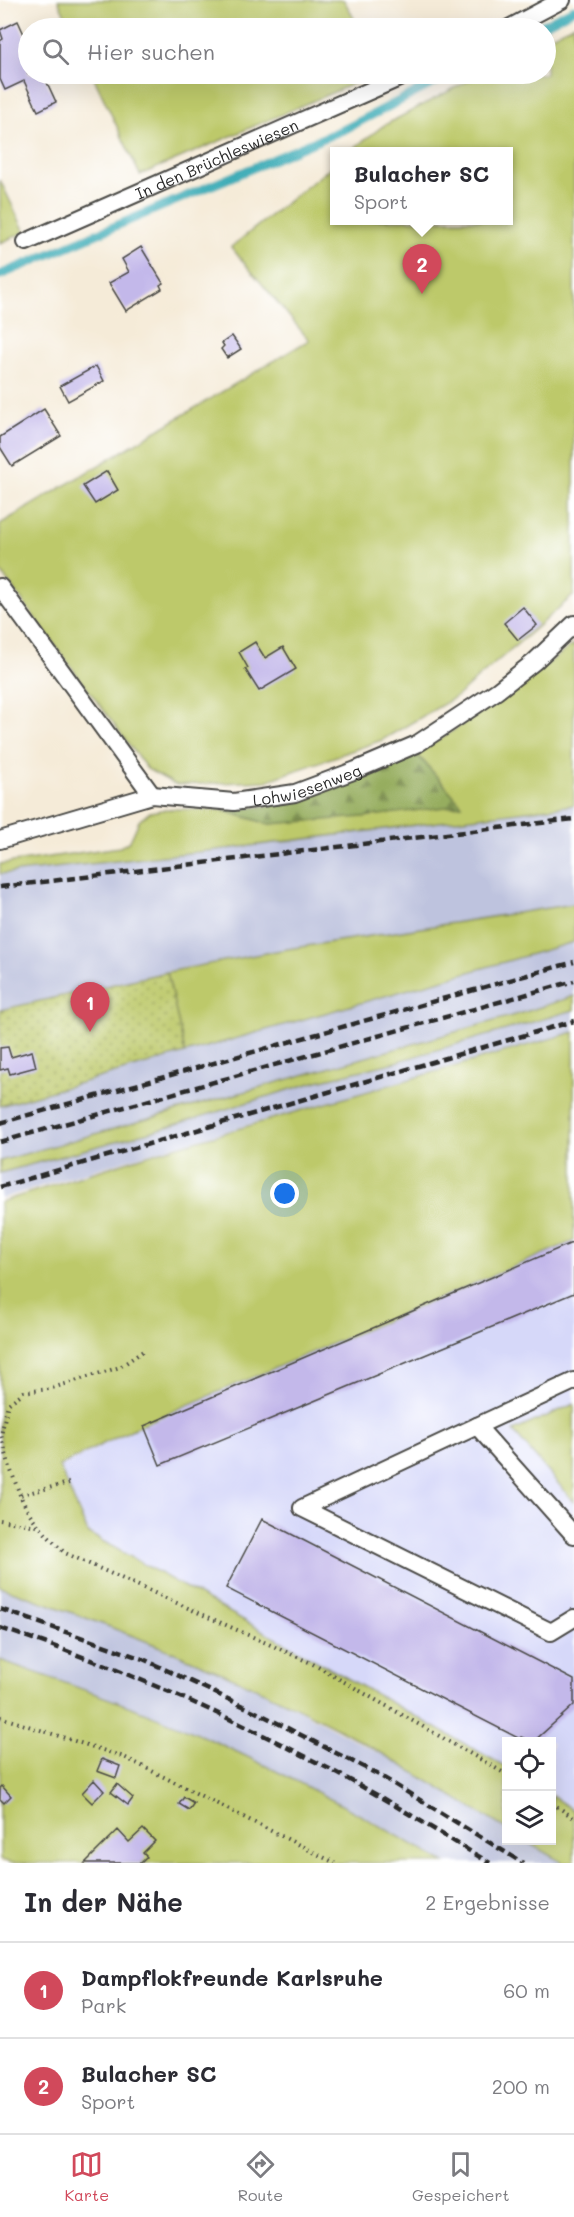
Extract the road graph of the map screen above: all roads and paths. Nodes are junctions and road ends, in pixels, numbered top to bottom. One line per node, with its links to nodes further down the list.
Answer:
1 (562, 0): 2 (lane)
2 (528, 18)
3 (385, 84): 4 (lane, In den Brüchleswiesen)
4 (26, 242)
5 (0, 587): 7 (lane)
6 (574, 624): 7 (lane, Lohwiesenweg)
7 (153, 795): 8 (lane, Lohwiesenweg)
8 (0, 840)
9 (146, 1349): 13 (path)
10 (574, 1381): 11 (lane)
11 (477, 1426): 16 (lane); 17 (lane)
12 (69, 1483): 13 (path)
13 (20, 1495): 15 (path)
14 (0, 1520): 15 (path)
15 (38, 1526): 19 (path)
16 (574, 1534)
17 (574, 1618)
18 (0, 1717): 22 (path)
19 (502, 1771)
20 (556, 1806): 21 (path)
21 (574, 1818)
22 (335, 1863)

